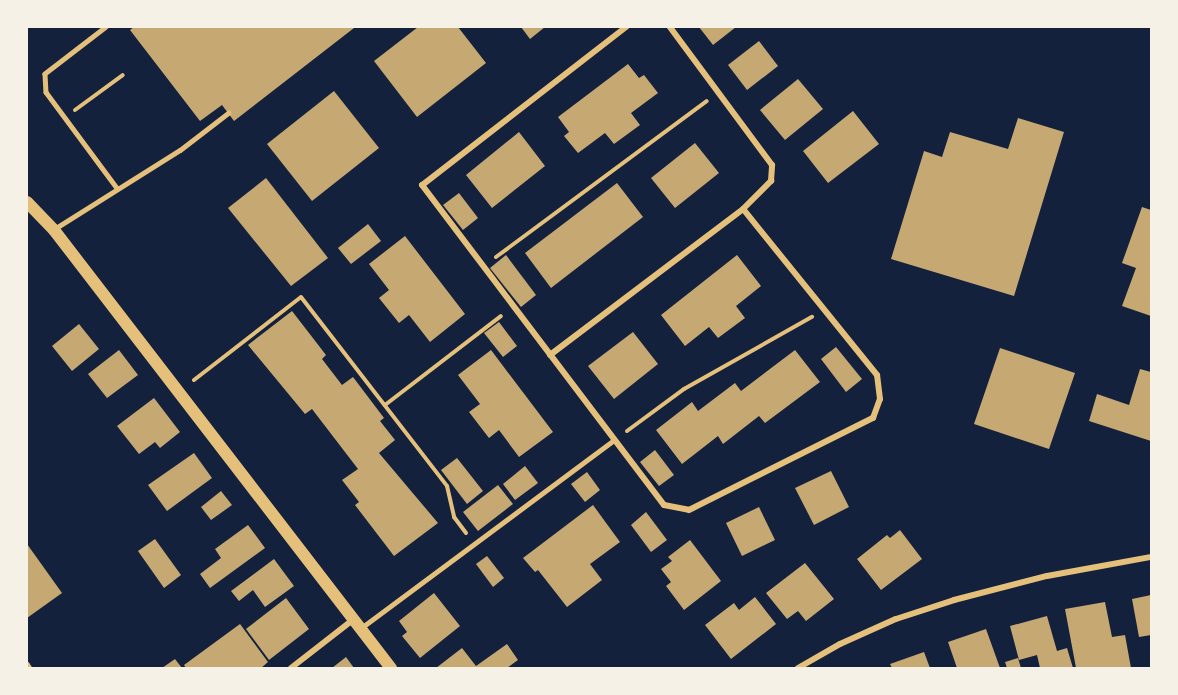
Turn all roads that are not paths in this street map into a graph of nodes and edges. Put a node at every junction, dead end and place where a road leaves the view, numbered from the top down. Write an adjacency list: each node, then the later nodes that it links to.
1 (106, 27): 5 (lane)
2 (626, 27): 9 (street)
3 (670, 27): 7 (street)
4 (228, 113): 5 (lane)
5 (117, 188): 8 (lane)
6 (27, 202): 8 (main road)
7 (743, 208): 9 (street); 10 (street)
8 (54, 230): 12 (main road)
9 (550, 355): 10 (street)
10 (614, 440): 12 (lane)
11 (1151, 557): 15 (street)
12 (358, 623): 13 (street); 14 (main road)
13 (291, 668)
14 (391, 668)
15 (798, 668)

